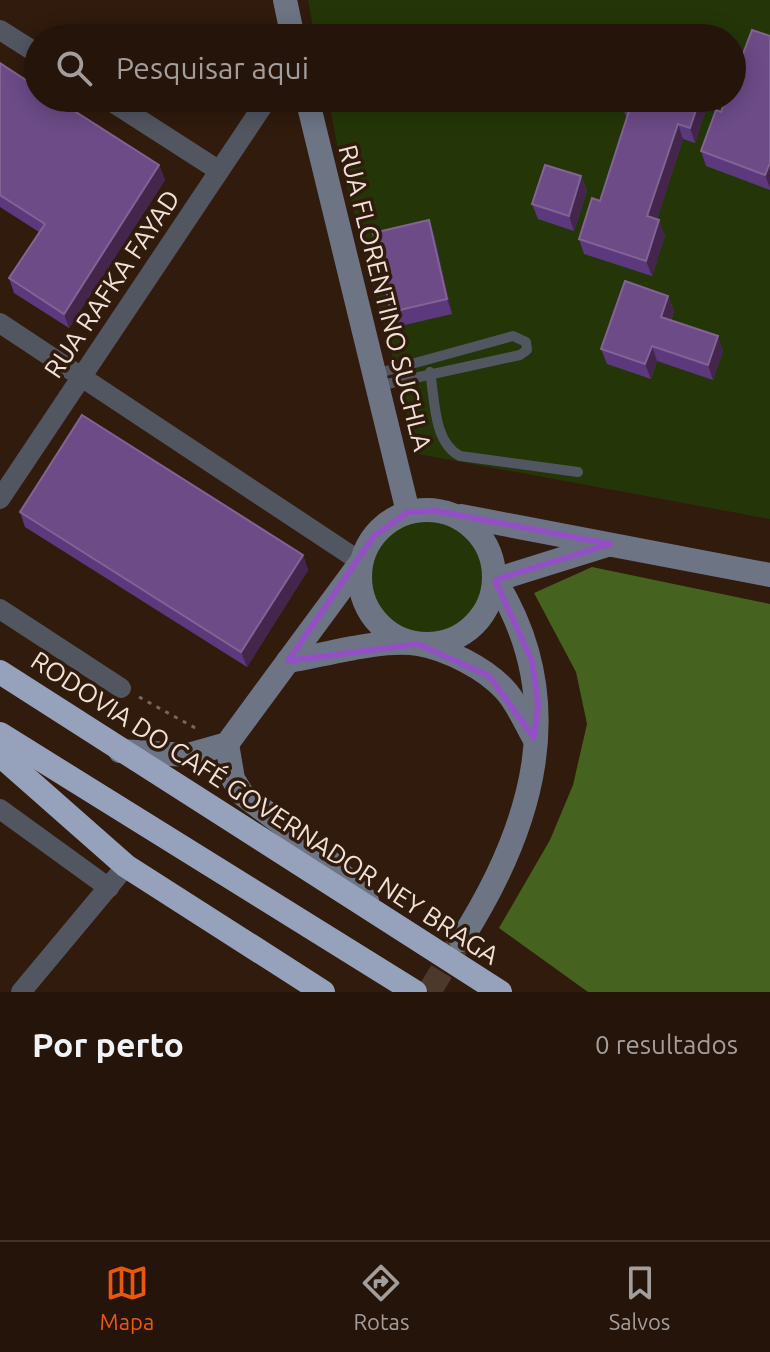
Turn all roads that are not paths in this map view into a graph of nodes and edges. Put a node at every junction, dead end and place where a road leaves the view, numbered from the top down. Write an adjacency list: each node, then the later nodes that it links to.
1 (285, 0): 2 (main road)
2 (290, 24)
3 (0, 30): 4 (street)
4 (24, 45)
5 (128, 112): 8 (street)
6 (258, 112): 8 (street, RUA RAFKA FAYAD)
7 (310, 112): 13 (main road, RUA FLORENTINO SUCHLA)
8 (218, 170): 12 (street, RUA RAFKA FAYAD)
9 (0, 323): 12 (street)
10 (427, 362): 11 (lane); 11 (lane); 13 (lane)
11 (431, 375): 13 (lane); 14 (lane)
12 (81, 376): 15 (street, RUA RAFKA FAYAD); 19 (street)
13 (377, 380): 16 (main road, RUA FLORENTINO SUCHLA)
14 (578, 472)
15 (0, 499)
16 (408, 512): 17 (main road); 19 (main road)
17 (450, 514): 18 (main road); 21 (main road)
18 (610, 544): 20 (main road); 21 (main road)
19 (361, 562): 23 (main road); 24 (main road)
20 (770, 575)
21 (495, 580): 23 (main road); 28 (main road)
22 (0, 609): 26 (street)
23 (418, 644): 24 (main road); 28 (main road)
24 (288, 661): 29 (main road)
25 (0, 672): 30 (highway, RODOVIA DO CAFÉ GOVERNADOR NEY BRAGA)
26 (121, 688)
27 (0, 734): 39 (highway)
28 (534, 738): 36 (main road)
29 (227, 744): 30 (main road); 35 (main road)
30 (120, 751): 35 (highway, RODOVIA DO CAFÉ GOVERNADOR NEY BRAGA)
31 (0, 755): 33 (highway)
32 (0, 809): 34 (street)
33 (126, 866): 34 (street); 38 (highway)
34 (109, 888): 37 (street)
35 (377, 912): 40 (highway, RODOVIA DO CAFÉ GOVERNADOR NEY BRAGA)
36 (461, 940)
37 (21, 992)
38 (323, 992)
39 (415, 992)
40 (500, 992)

